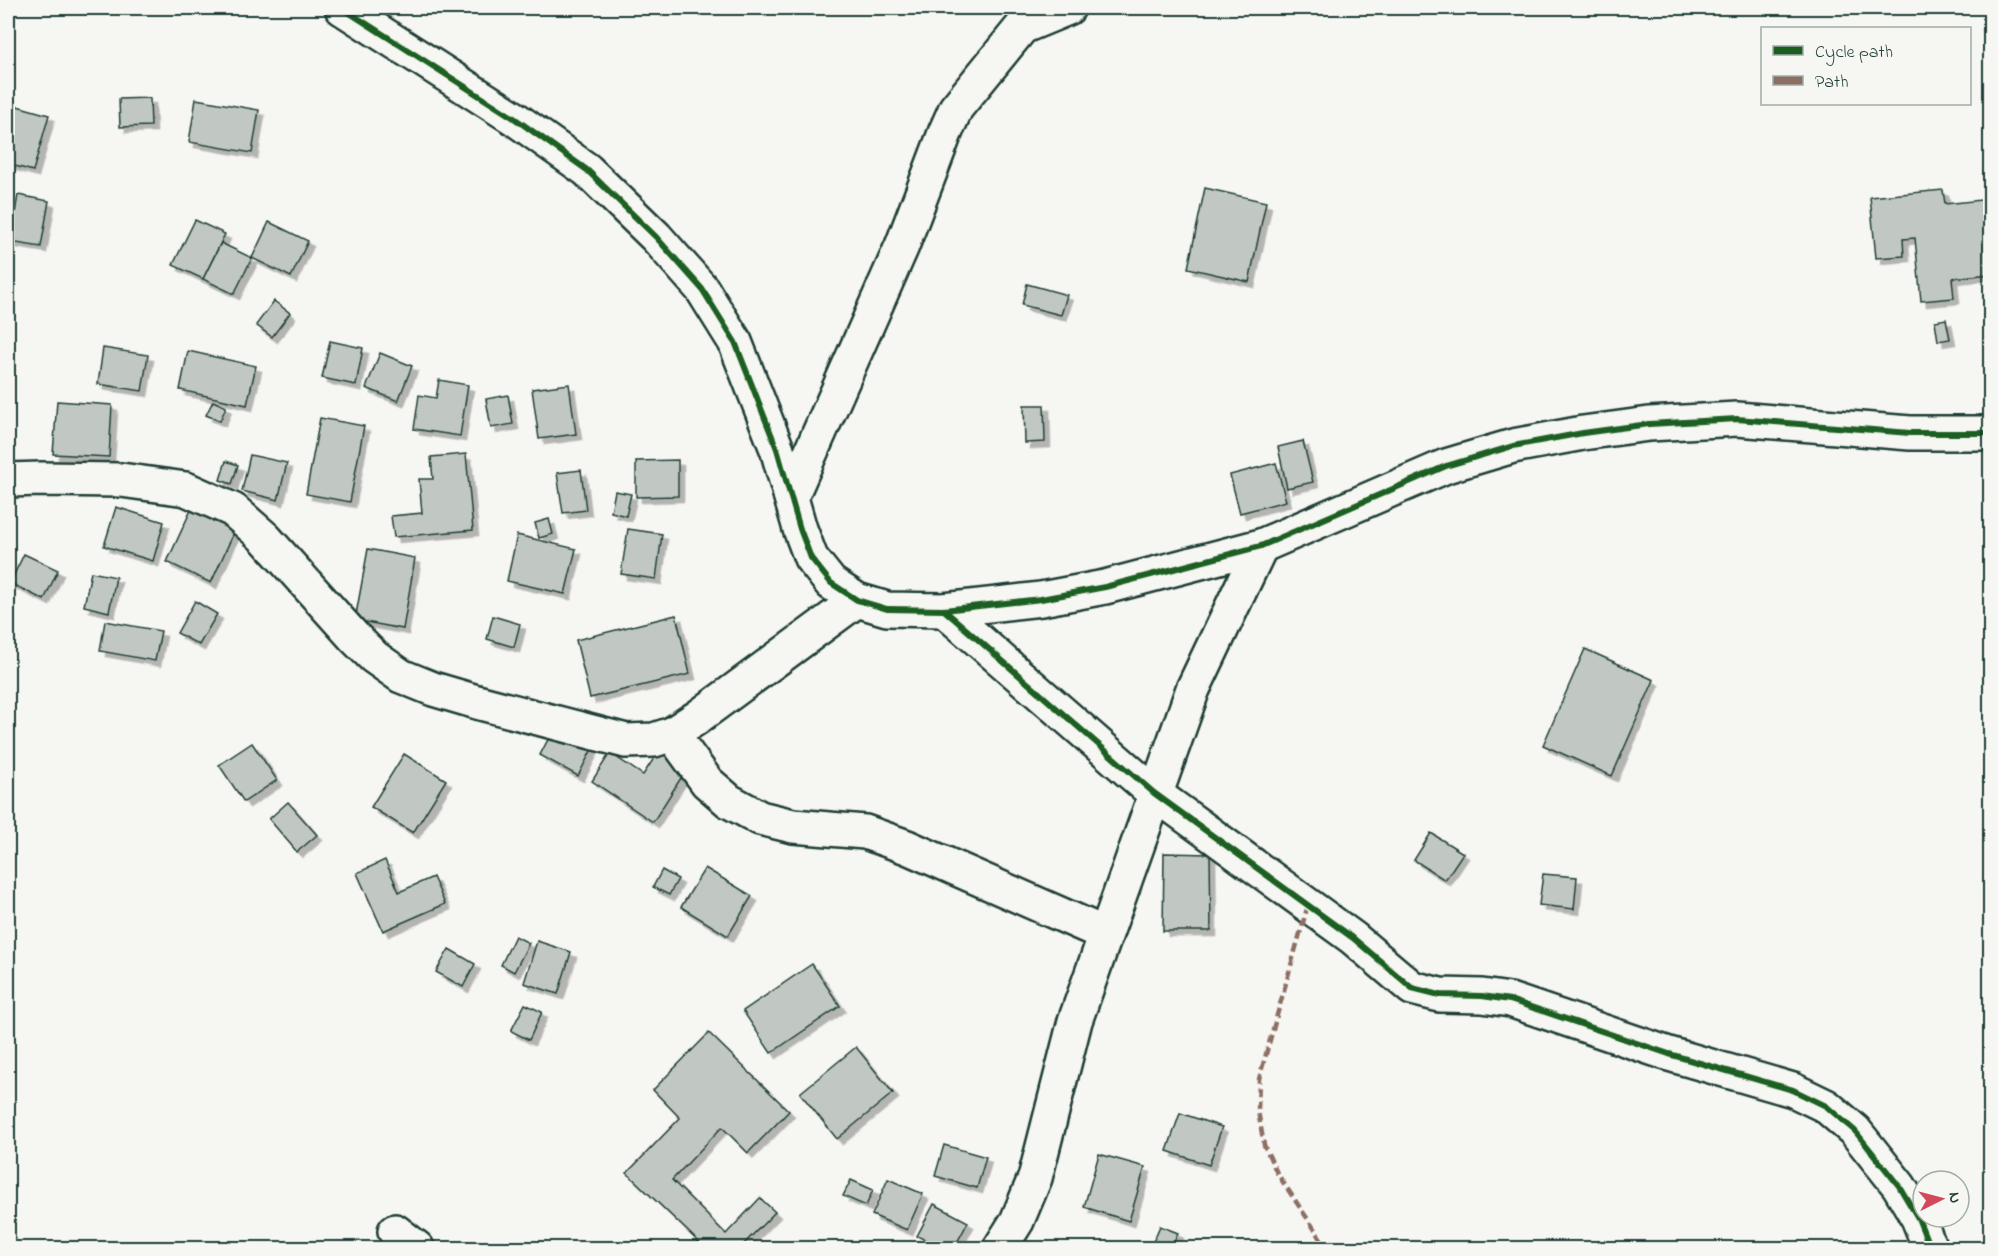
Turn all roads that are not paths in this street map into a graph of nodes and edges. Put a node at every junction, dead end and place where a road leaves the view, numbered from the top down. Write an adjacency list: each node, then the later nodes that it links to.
1 (342, 8): 6 (street)
2 (1068, 8): 3 (street)
3 (1013, 17): 6 (street)
4 (1990, 433): 7 (street)
5 (8, 480): 10 (street)
6 (791, 497): 8 (street)
7 (1261, 546): 9 (street); 11 (street)
8 (857, 600): 9 (street); 10 (street)
9 (944, 610): 11 (street)
10 (672, 734): 12 (street)
11 (1155, 793): 12 (street); 14 (street)
12 (1105, 934): 13 (street)
13 (999, 1248)
14 (1930, 1248)

